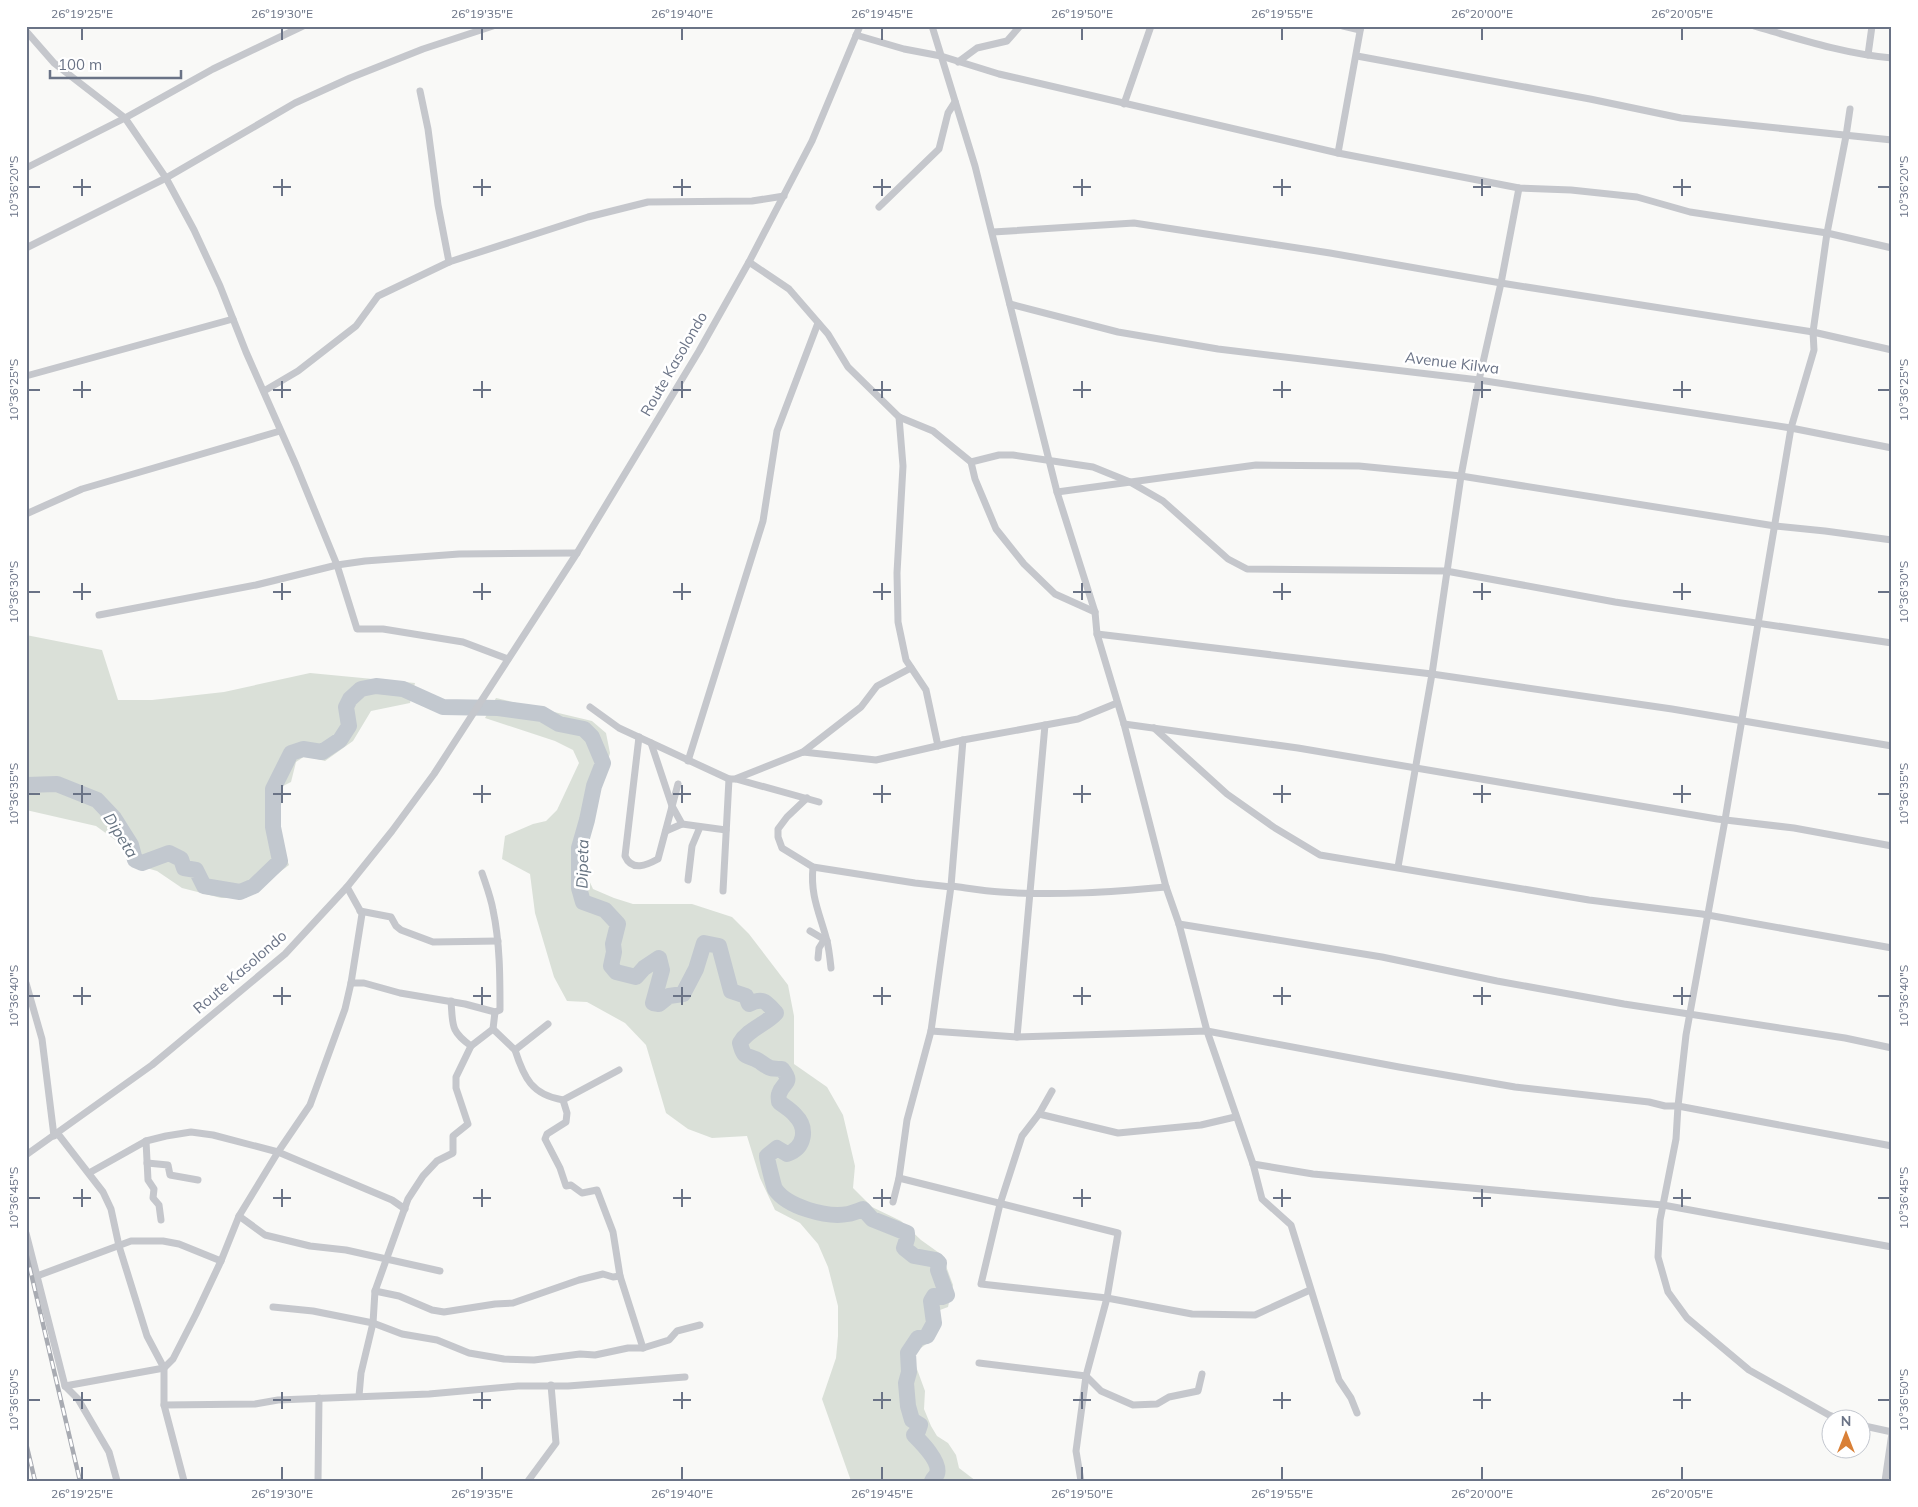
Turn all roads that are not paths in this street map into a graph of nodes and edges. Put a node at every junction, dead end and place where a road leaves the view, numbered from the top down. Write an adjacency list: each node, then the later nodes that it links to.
1 (303, 26): 22 (street)
2 (493, 26): 27 (street)
3 (860, 26): 12 (street, Route Kasolondo)
4 (932, 26): 14 (street)
5 (1020, 26): 17 (street)
6 (1151, 26): 20 (street)
7 (1343, 26): 10 (street)
8 (1754, 26): 13 (street)
9 (1872, 26): 13 (street)
10 (1360, 28): 15 (street)
11 (26, 32): 22 (street)
12 (856, 35): 14 (street); 29 (street, Route Kasolondo)
13 (1868, 55): 16 (street)
14 (941, 56): 17 (street); 19 (street)
15 (1357, 56): 23 (street); 25 (street)
16 (1892, 58)
17 (958, 62): 20 (street)
18 (420, 91): 35 (street)
19 (955, 102): 30 (street); 31 (street)
20 (1124, 104): 25 (street)
21 (1850, 109): 23 (street)
22 (125, 118): 26 (street); 27 (street)
23 (1846, 136): 24 (street); 32 (street)
24 (1892, 140)
25 (1338, 153): 28 (street)
26 (26, 168)
27 (166, 178): 33 (street); 39 (street)
28 (1519, 188): 32 (street); 37 (street)
29 (784, 196): 35 (street); 36 (street, Route Kasolondo)
30 (879, 207)
31 (992, 232): 37 (street); 38 (street)
32 (1827, 233): 34 (street); 41 (street)
33 (26, 248)
34 (1892, 248)
35 (449, 262): 45 (street)
36 (749, 262): 40 (street); 58 (street, Route Kasolondo)
37 (1501, 284): 41 (street); 44 (street)
38 (1010, 304): 44 (street, Avenue Kilwa); 50 (street)
39 (233, 319): 43 (street); 45 (street)
40 (818, 323): 46 (street); 81 (street)
41 (1813, 332): 42 (street); 47 (street)
42 (1892, 350)
43 (26, 376)
44 (1478, 380): 47 (street, Avenue Kilwa); 52 (street)
45 (264, 391): 48 (street)
46 (899, 417): 51 (street); 67 (street)
47 (1792, 428): 49 (street, Avenue Kilwa); 56 (street)
48 (280, 431): 55 (street); 59 (street)
49 (1892, 448)
50 (1048, 460): 51 (street); 53 (street); 54 (street)
51 (971, 462): 61 (street)
52 (1461, 476): 53 (street); 56 (street); 60 (street)
53 (1130, 482): 54 (street); 60 (street)
54 (1057, 492): 61 (street)
55 (26, 514)
56 (1775, 526): 57 (street); 63 (street)
57 (1892, 540)
58 (577, 553): 59 (street); 66 (street, Route Kasolondo)
59 (337, 565): 62 (street); 66 (street)
60 (1446, 571): 63 (street); 68 (street)
61 (1095, 612): 64 (street)
62 (100, 615)
63 (1759, 623): 65 (street); 71 (street)
64 (1097, 634): 68 (street); 69 (street)
65 (1892, 643)
66 (508, 660): 99 (street, Route Kasolondo)
67 (911, 668): 78 (street); 80 (street)
68 (1432, 674): 71 (street); 82 (street)
69 (1117, 703): 72 (street); 73 (street)
70 (590, 707): 75 (street)
71 (1741, 722): 79 (street); 88 (street)
72 (1124, 724): 74 (street); 100 (street)
73 (1044, 725): 76 (street); 102 (street)
74 (1154, 728): 82 (street); 94 (street)
75 (640, 737): 77 (street); 92 (street)
76 (963, 740): 78 (street); 98 (street)
77 (651, 743): 81 (street); 87 (street)
78 (938, 746): 80 (street)
79 (1892, 746)
80 (803, 752): 83 (street)
81 (688, 761): 83 (street)
82 (1416, 766): 88 (street); 94 (street)
83 (732, 779): 85 (street); 91 (street)
84 (678, 784): 87 (street)
85 (807, 798): 86 (street); 95 (street)
86 (819, 802)
87 (672, 806): 89 (street); 92 (street)
88 (1726, 820): 93 (street); 104 (street)
89 (682, 824): 90 (street); 92 (street)
90 (700, 827): 91 (street); 97 (street)
91 (726, 830): 101 (street)
92 (666, 831)
93 (1892, 846)
94 (1398, 867): 104 (street)
95 (813, 868): 98 (street); 107 (street)
96 (482, 873): 108 (street)
97 (688, 880)
98 (951, 886): 102 (street); 119 (street)
99 (347, 887): 103 (street); 131 (street, Route Kasolondo)
100 (1166, 887): 102 (street); 105 (street)
101 (723, 891)
102 (1030, 892): 121 (street)
103 (360, 911): 108 (street); 112 (street)
104 (1708, 916): 109 (street); 116 (street)
105 (1179, 924): 116 (street); 120 (street)
106 (810, 931): 107 (street)
107 (826, 940): 110 (street); 111 (street)
108 (498, 941): 115 (street)
109 (1892, 948)
110 (818, 958)
111 (831, 968)
112 (351, 983): 114 (street); 134 (street)
113 (26, 984): 131 (street)
114 (450, 1001): 115 (street); 122 (street)
115 (495, 1012): 118 (street)
116 (1690, 1013): 123 (street); 128 (street)
117 (548, 1024): 124 (street)
118 (493, 1029): 122 (street); 124 (street)
119 (932, 1031): 121 (street); 139 (street)
120 (1207, 1031): 121 (street); 128 (street); 130 (street)
121 (1018, 1037)
122 (471, 1046): 144 (street)
123 (1892, 1048)
124 (515, 1050): 127 (street)
125 (619, 1070): 127 (street)
126 (1052, 1091): 129 (street)
127 (563, 1100): 154 (street)
128 (1678, 1106): 133 (street); 143 (street)
129 (1039, 1114): 130 (street); 142 (street)
130 (1235, 1117): 137 (street)
131 (56, 1135): 135 (street, Route Kasolondo); 138 (street)
132 (146, 1141): 134 (street); 136 (street); 138 (street)
133 (1892, 1146)
134 (278, 1152): 144 (street); 145 (street)
135 (26, 1155)
136 (147, 1163): 140 (street); 146 (street)
137 (1253, 1164): 143 (street); 155 (street)
138 (89, 1173): 148 (street)
139 (899, 1178): 141 (street); 142 (street)
140 (198, 1180)
141 (893, 1202)
142 (1000, 1204): 157 (street); 157 (street)
143 (1663, 1205): 149 (street); 172 (street)
144 (405, 1209): 150 (street)
145 (239, 1216): 150 (street); 151 (street)
146 (161, 1220)
147 (26, 1233): 153 (street)
148 (119, 1246): 151 (street); 153 (street); 163 (street)
149 (1892, 1247)
150 (387, 1260): 152 (street); 156 (street)
151 (221, 1261): 163 (street)
152 (440, 1271)
153 (37, 1276): 168 (street)
154 (620, 1276): 156 (street); 161 (street)
155 (1310, 1290): 157 (street); 173 (street)
156 (375, 1292): 159 (street)
157 (1107, 1298): 165 (street)
158 (273, 1307): 159 (street)
159 (373, 1323): 161 (street); 169 (street)
160 (700, 1324): 161 (street)
161 (643, 1348)
162 (979, 1363): 165 (street)
163 (164, 1368): 168 (street); 171 (street)
164 (1202, 1374): 165 (street)
165 (1086, 1376): 180 (street)
166 (685, 1378): 167 (street)
167 (551, 1385): 169 (street); 179 (street)
168 (65, 1386): 176 (street)
169 (359, 1396): 170 (street)
170 (320, 1398): 171 (street); 178 (street)
171 (164, 1406): 177 (street)
172 (1821, 1410)
173 (1357, 1413)
174 (1870, 1427): 175 (street)
175 (1892, 1433): 181 (street)
176 (117, 1481)
177 (184, 1481)
178 (318, 1481)
179 (528, 1481)
180 (1081, 1481)
181 (1885, 1481)

